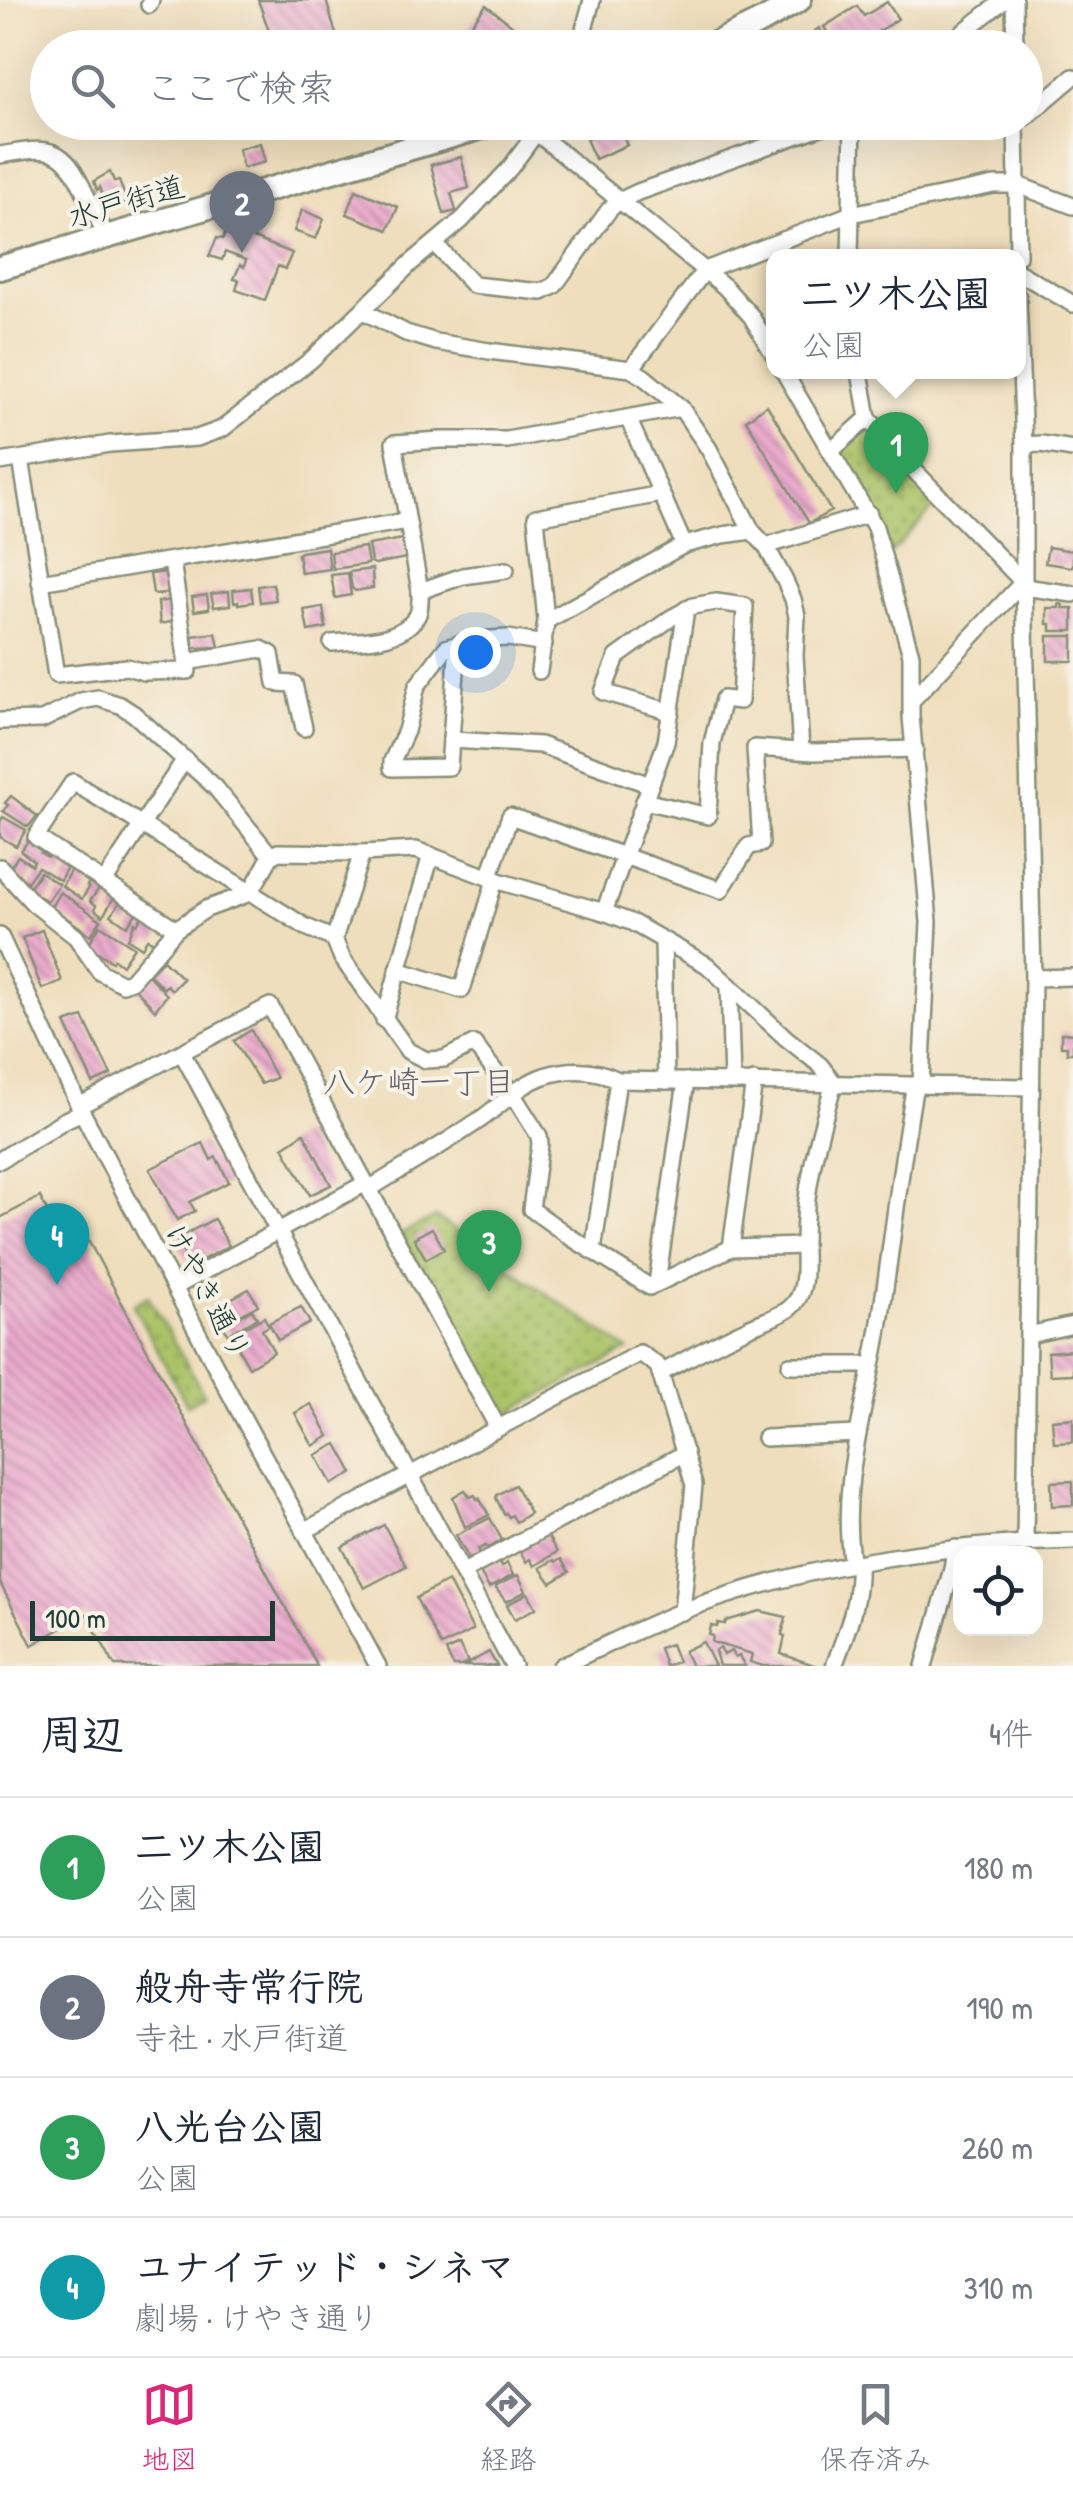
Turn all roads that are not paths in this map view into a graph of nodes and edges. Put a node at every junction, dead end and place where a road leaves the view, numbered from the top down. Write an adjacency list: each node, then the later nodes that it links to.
1 (592, 0): 5 (street)
2 (798, 0): 6 (highway)
3 (1004, 0): 7 (street)
4 (1014, 0): 8 (street)
5 (584, 30)
6 (743, 30)
7 (966, 30)
8 (1015, 30)
9 (1073, 77): 10 (street)
10 (1043, 102)
11 (439, 140): 22 (highway, 水戸街道)
12 (530, 140): 23 (street)
13 (553, 140): 19 (street)
14 (784, 140): 19 (street)
15 (853, 140): 21 (street)
16 (1019, 140): 18 (street)
17 (0, 154): 22 (street)
18 (1018, 185): 20 (street); 21 (street); 25 (street)
19 (620, 201): 23 (street); 27 (street)
20 (1073, 206)
21 (851, 214): 24 (street); 27 (street)
22 (106, 238): 26 (highway, 水戸街道)
23 (435, 244): 30 (street)
24 (850, 249)
25 (1018, 249)
26 (0, 268)
27 (705, 270): 31 (street); 32 (street)
28 (1026, 277): 29 (street)
29 (1073, 304)
30 (363, 311): 32 (street); 42 (street)
31 (766, 343)
32 (631, 369): 36 (street)
33 (788, 379): 41 (street)
34 (861, 379): 38 (street)
35 (1021, 379): 39 (street)
36 (680, 408): 37 (street); 47 (street)
37 (628, 418): 44 (street); 46 (street)
38 (868, 418): 41 (street); 53 (street)
39 (1024, 445): 40 (street); 53 (street)
40 (1073, 449)
41 (831, 451): 45 (street)
42 (21, 458): 43 (street); 52 (street)
43 (0, 462)
44 (661, 494): 48 (street); 57 (street)
45 (868, 514): 49 (street); 63 (street)
46 (407, 521): 50 (street); 54 (street)
47 (752, 531): 48 (street); 49 (street)
48 (684, 546): 57 (street)
49 (766, 546): 69 (street)
50 (172, 561): 52 (street); 61 (street)
51 (506, 570): 54 (street)
52 (40, 582): 61 (street)
53 (1024, 583): 55 (street); 63 (street); 89 (street)
54 (420, 592): 58 (street)
55 (1073, 594)
56 (686, 610): 64 (street); 64 (street); 72 (street)
57 (546, 621): 60 (street)
58 (332, 643)
59 (458, 644): 60 (street); 67 (street); 67 (street)
60 (544, 644): 62 (street)
61 (187, 662): 66 (street)
62 (539, 671)
63 (913, 699): 68 (street)
64 (671, 712): 71 (street)
65 (0, 721): 70 (street)
66 (304, 728)
67 (451, 740): 71 (street)
68 (915, 749): 69 (street); 99 (street)
69 (801, 750): 77 (street)
70 (185, 759): 73 (street); 76 (street)
71 (650, 784): 72 (street)
72 (644, 801): 77 (street)
73 (142, 826): 80 (street); 80 (street); 81 (street)
74 (362, 853): 75 (street); 76 (street); 85 (street)
75 (431, 855): 79 (street); 87 (street)
76 (271, 856): 81 (street)
77 (624, 856): 79 (street); 82 (street)
78 (0, 867): 83 (street)
79 (492, 879): 82 (street); 87 (street)
80 (104, 882): 83 (street)
81 (250, 893): 83 (street); 85 (street)
82 (604, 912): 86 (street)
83 (176, 929)
84 (0, 936): 102 (street, けやき通り)
85 (334, 939): 91 (street)
86 (663, 941): 90 (street); 95 (street)
87 (398, 970): 91 (street)
88 (1073, 977): 89 (street)
89 (1034, 978): 100 (street)
90 (728, 984): 94 (street); 98 (street)
91 (384, 1020): 101 (street)
92 (182, 1053): 102 (street); 104 (street); 105 (street)
93 (618, 1080): 95 (street); 101 (street); 108 (street)
94 (732, 1080): 96 (street); 97 (street)
95 (666, 1081): 96 (street)
96 (686, 1081): 109 (street)
97 (754, 1081): 98 (street); 107 (street)
98 (834, 1084): 99 (street); 106 (street)
99 (918, 1085): 100 (street); 114 (street)
100 (1031, 1087): 112 (street)
101 (513, 1095): 104 (street); 108 (street)
102 (81, 1109): 103 (street); 110 (street, けやき通り)
103 (0, 1160)
104 (368, 1186): 105 (street); 116 (street)
105 (279, 1230): 110 (street); 120 (street)
106 (804, 1246): 107 (street); 115 (street)
107 (731, 1248): 109 (street)
108 (594, 1250): 109 (street)
109 (657, 1283)
110 (175, 1287): 121 (street, けやき通り)
111 (1073, 1325): 112 (street)
112 (1029, 1335): 123 (street)
113 (790, 1365): 114 (street)
114 (871, 1365): 117 (street)
115 (661, 1373): 116 (street); 119 (street)
116 (498, 1428): 120 (street)
117 (858, 1434): 118 (street); 127 (street)
118 (766, 1438)
119 (685, 1453): 128 (street); 129 (street)
120 (408, 1474): 121 (street); 128 (street)
121 (304, 1531): 130 (street, けやき通り)
122 (1073, 1541): 123 (street)
123 (1025, 1542): 124 (street)
124 (978, 1546)
125 (953, 1548): 127 (street)
126 (953, 1561): 134 (street)
127 (855, 1564): 129 (street); 133 (street)
128 (463, 1572): 131 (street)
129 (682, 1612): 132 (street)
130 (378, 1666)
131 (513, 1666)
132 (560, 1666)
133 (834, 1666)
134 (924, 1666)

